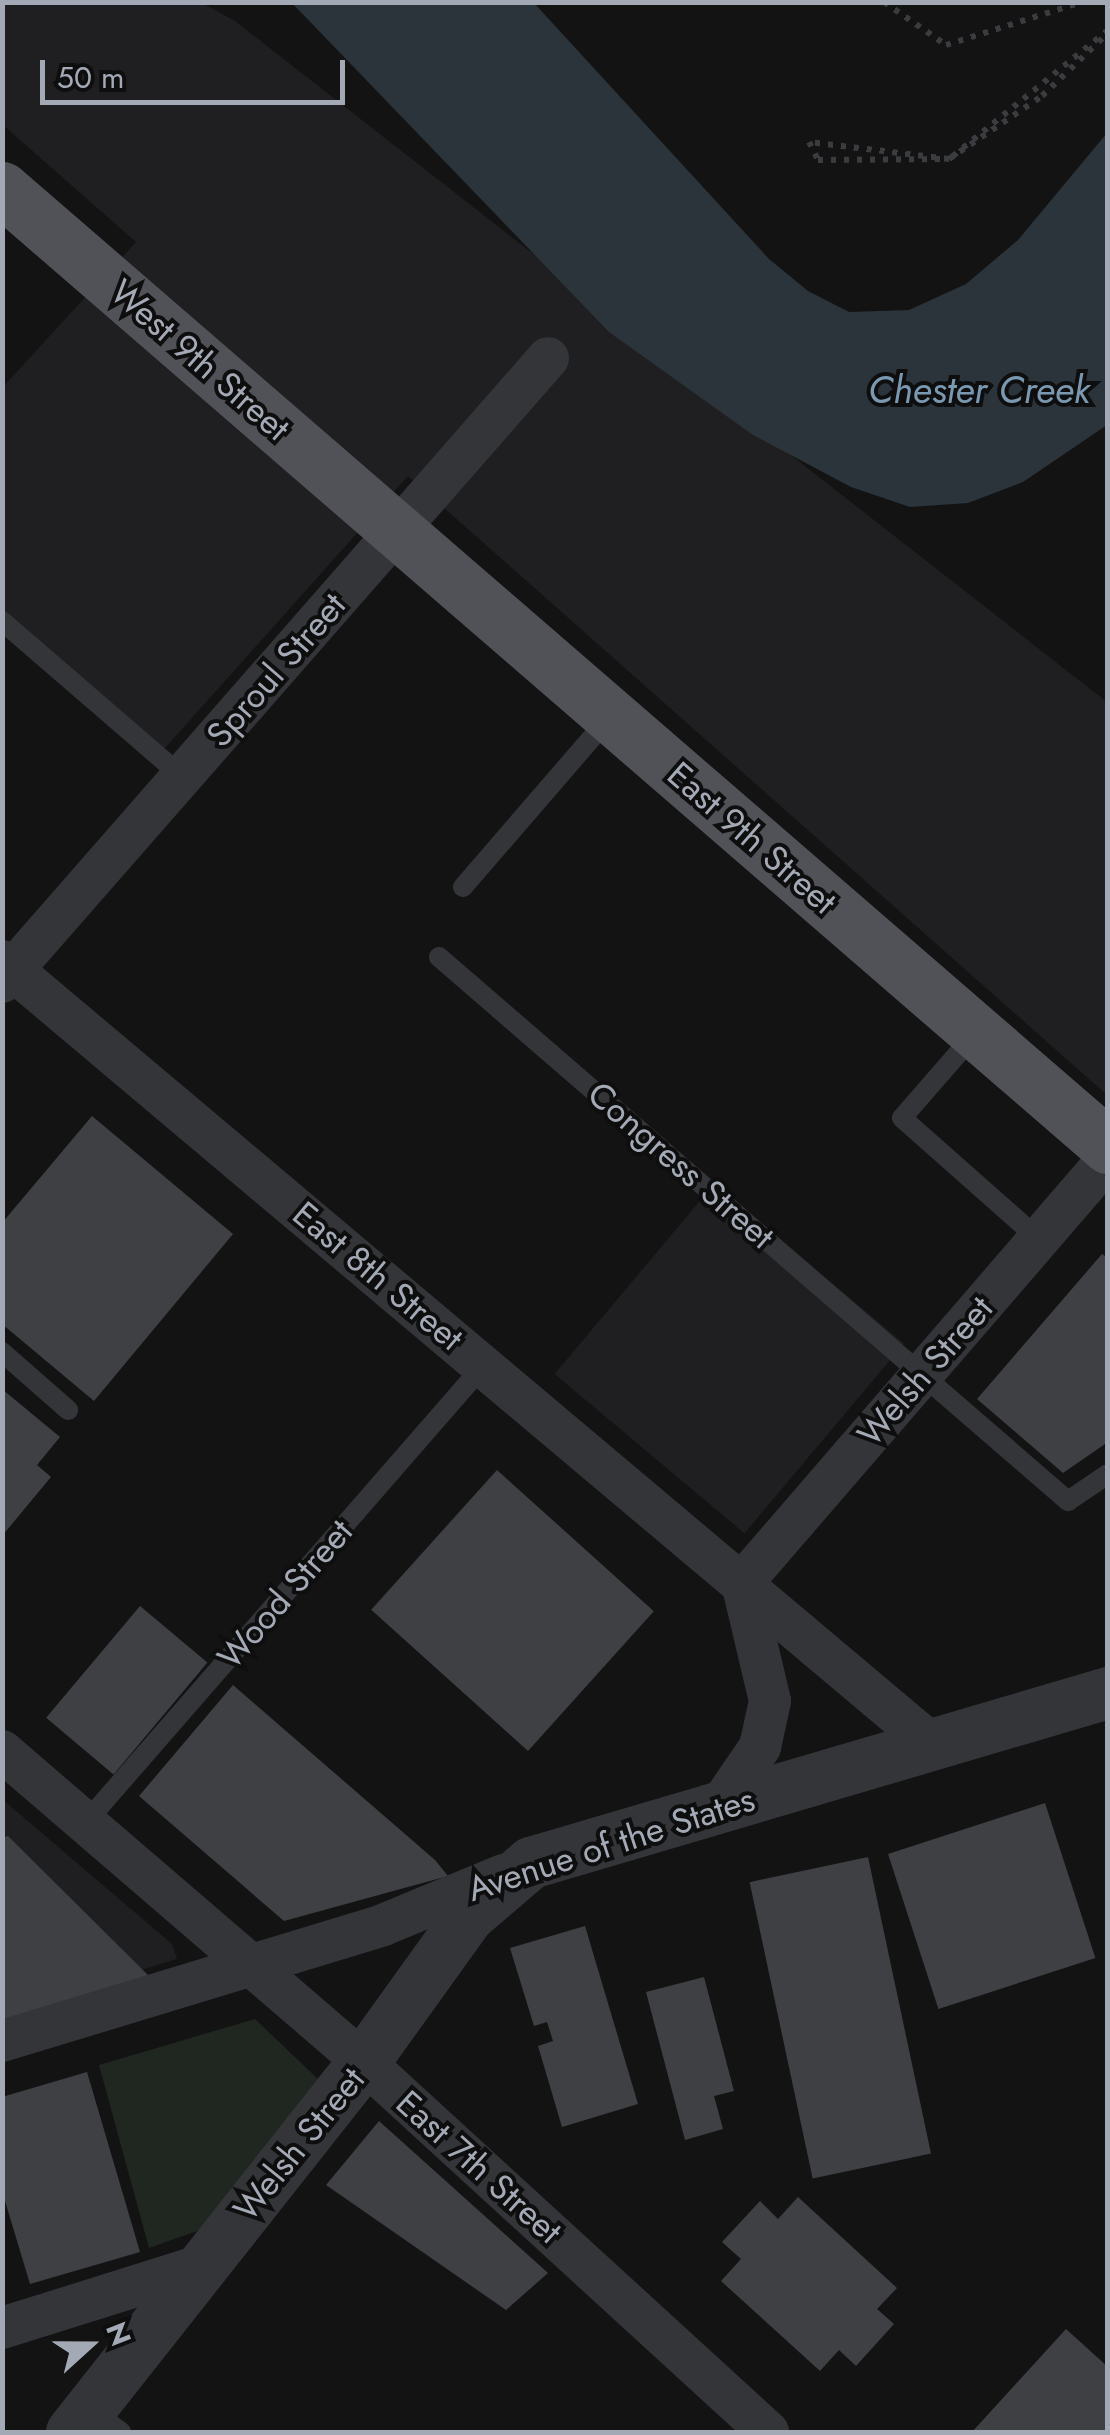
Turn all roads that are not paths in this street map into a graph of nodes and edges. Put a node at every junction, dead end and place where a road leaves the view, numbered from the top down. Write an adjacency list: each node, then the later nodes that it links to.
1 (2, 189): 3 (main road, West 9th Street)
2 (548, 358): 3 (street, Sproul Street)
3 (397, 530): 5 (main road, East 9th Street); 6 (street, Sproul Street)
4 (2, 621): 6 (lane)
5 (611, 716): 7 (lane); 10 (main road, East 9th Street)
6 (184, 778): 9 (street, Sproul Street)
7 (462, 887)
8 (439, 957): 16 (lane, Congress Street)
9 (6, 971): 15 (street, East 8th Street)
10 (976, 1032): 11 (main road, East 9th Street); 13 (lane)
11 (1108, 1146)
12 (1108, 1160): 13 (street, Welsh Street)
13 (1038, 1239): 16 (street, Welsh Street)
14 (2, 1352): 17 (lane)
15 (484, 1365): 19 (street, East 8th Street); 24 (lane, Wood Street)
16 (923, 1373): 18 (lane, Congress Street); 19 (street, Welsh Street)
17 (68, 1410)
18 (1108, 1474)
19 (742, 1583): 21 (street, East 8th Street); 23 (street)
20 (1108, 1693): 21 (street, Avenue of the States)
21 (934, 1746): 23 (street, Avenue of the States)
22 (2, 1752): 24 (street, East 7th Street)
23 (719, 1806): 25 (street, Avenue of the States)
24 (86, 1822): 26 (street, East 7th Street)
25 (531, 1863): 26 (street, Avenue of the States); 28 (street, Welsh Street)
26 (255, 1966): 27 (street, Avenue of the States); 28 (street, East 7th Street)
27 (2, 2042)
28 (364, 2062): 29 (street, Welsh Street); 32 (street, East 7th Street)
29 (202, 2265): 30 (street); 31 (street, Welsh Street)
30 (2, 2328)
31 (95, 2425)
32 (768, 2432)

